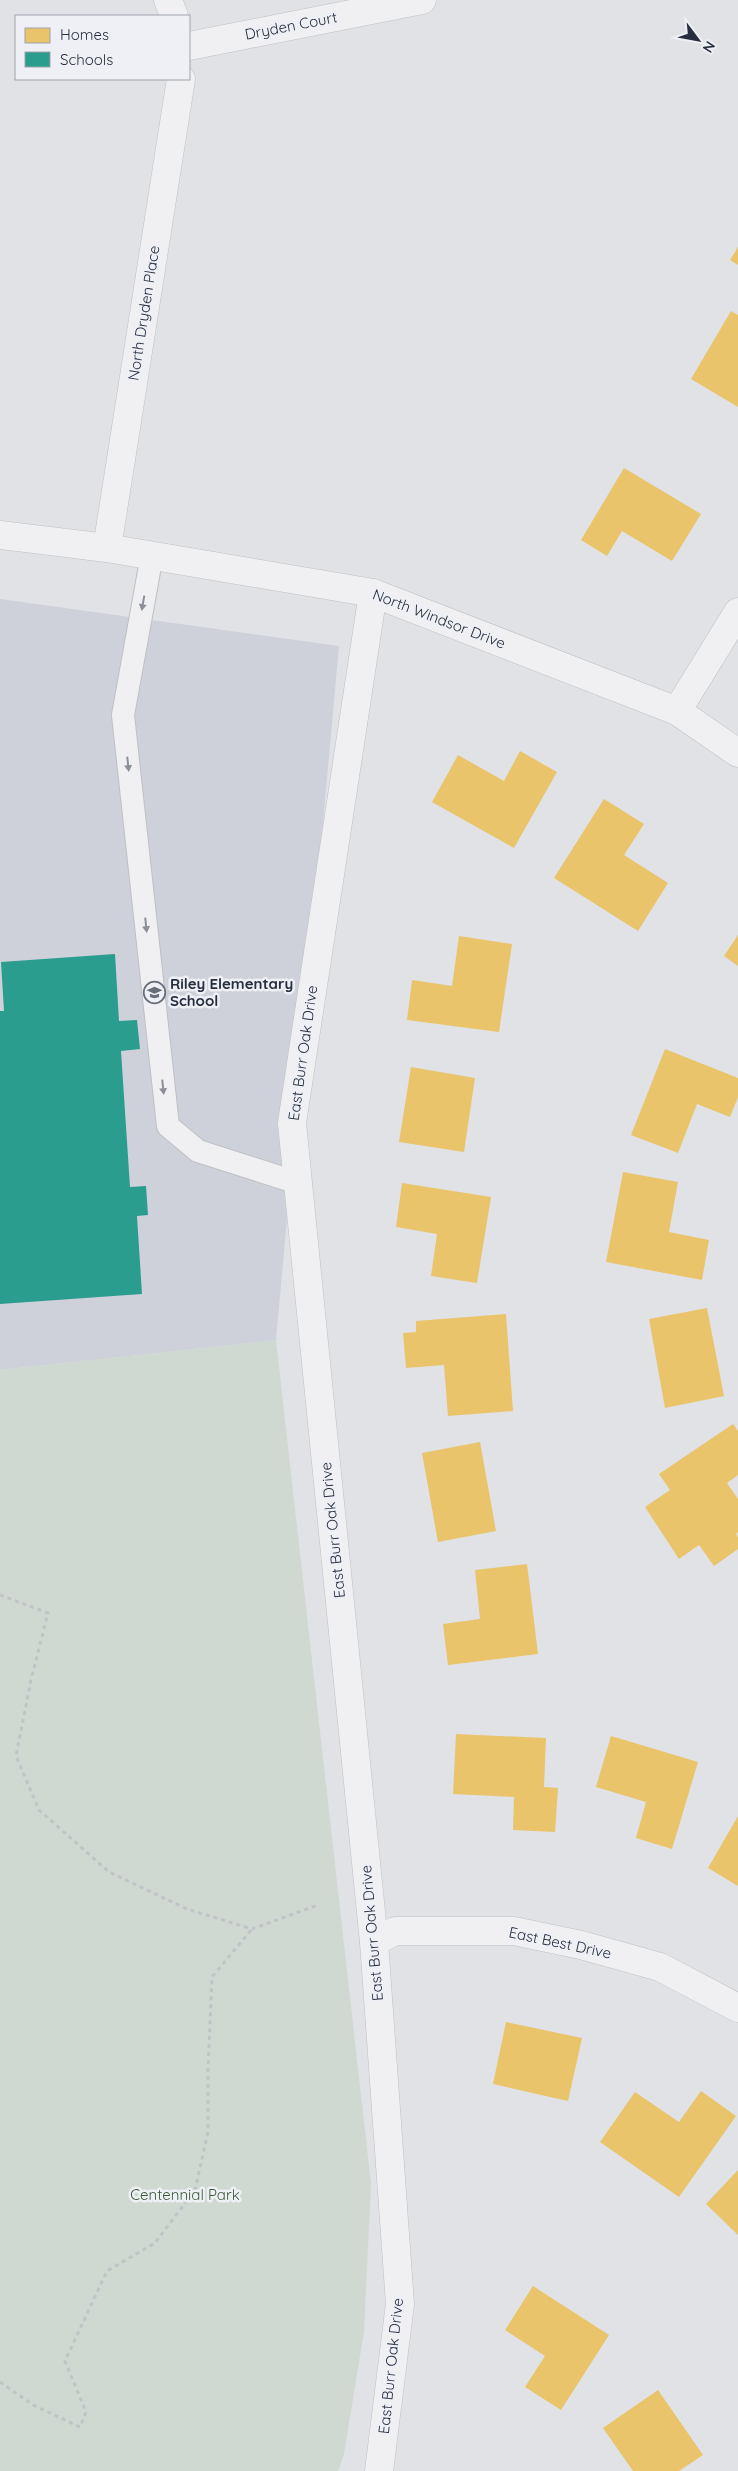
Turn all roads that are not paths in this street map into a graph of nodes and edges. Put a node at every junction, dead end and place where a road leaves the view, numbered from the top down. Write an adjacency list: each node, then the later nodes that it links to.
1 (168, 0): 3 (street)
2 (422, 0): 4 (street, Dryden Court)
3 (174, 15)
4 (190, 46)
5 (181, 80): 7 (street, North Dryden Place)
6 (0, 535): 7 (street, North Windsor Drive)
7 (107, 548): 8 (street, North Windsor Drive)
8 (152, 555): 9 (street, North Windsor Drive); 13 (lane, one-way to 13)
9 (373, 593): 11 (street, North Windsor Drive); 13 (street, East Burr Oak Drive)
10 (738, 612): 11 (street)
11 (677, 710): 12 (street, North Windsor Drive)
12 (738, 753)
13 (298, 1183): 14 (street, East Burr Oak Drive)
14 (374, 1942): 15 (street, East Best Drive); 16 (street, East Burr Oak Drive)
15 (738, 2008)
16 (379, 2471)

